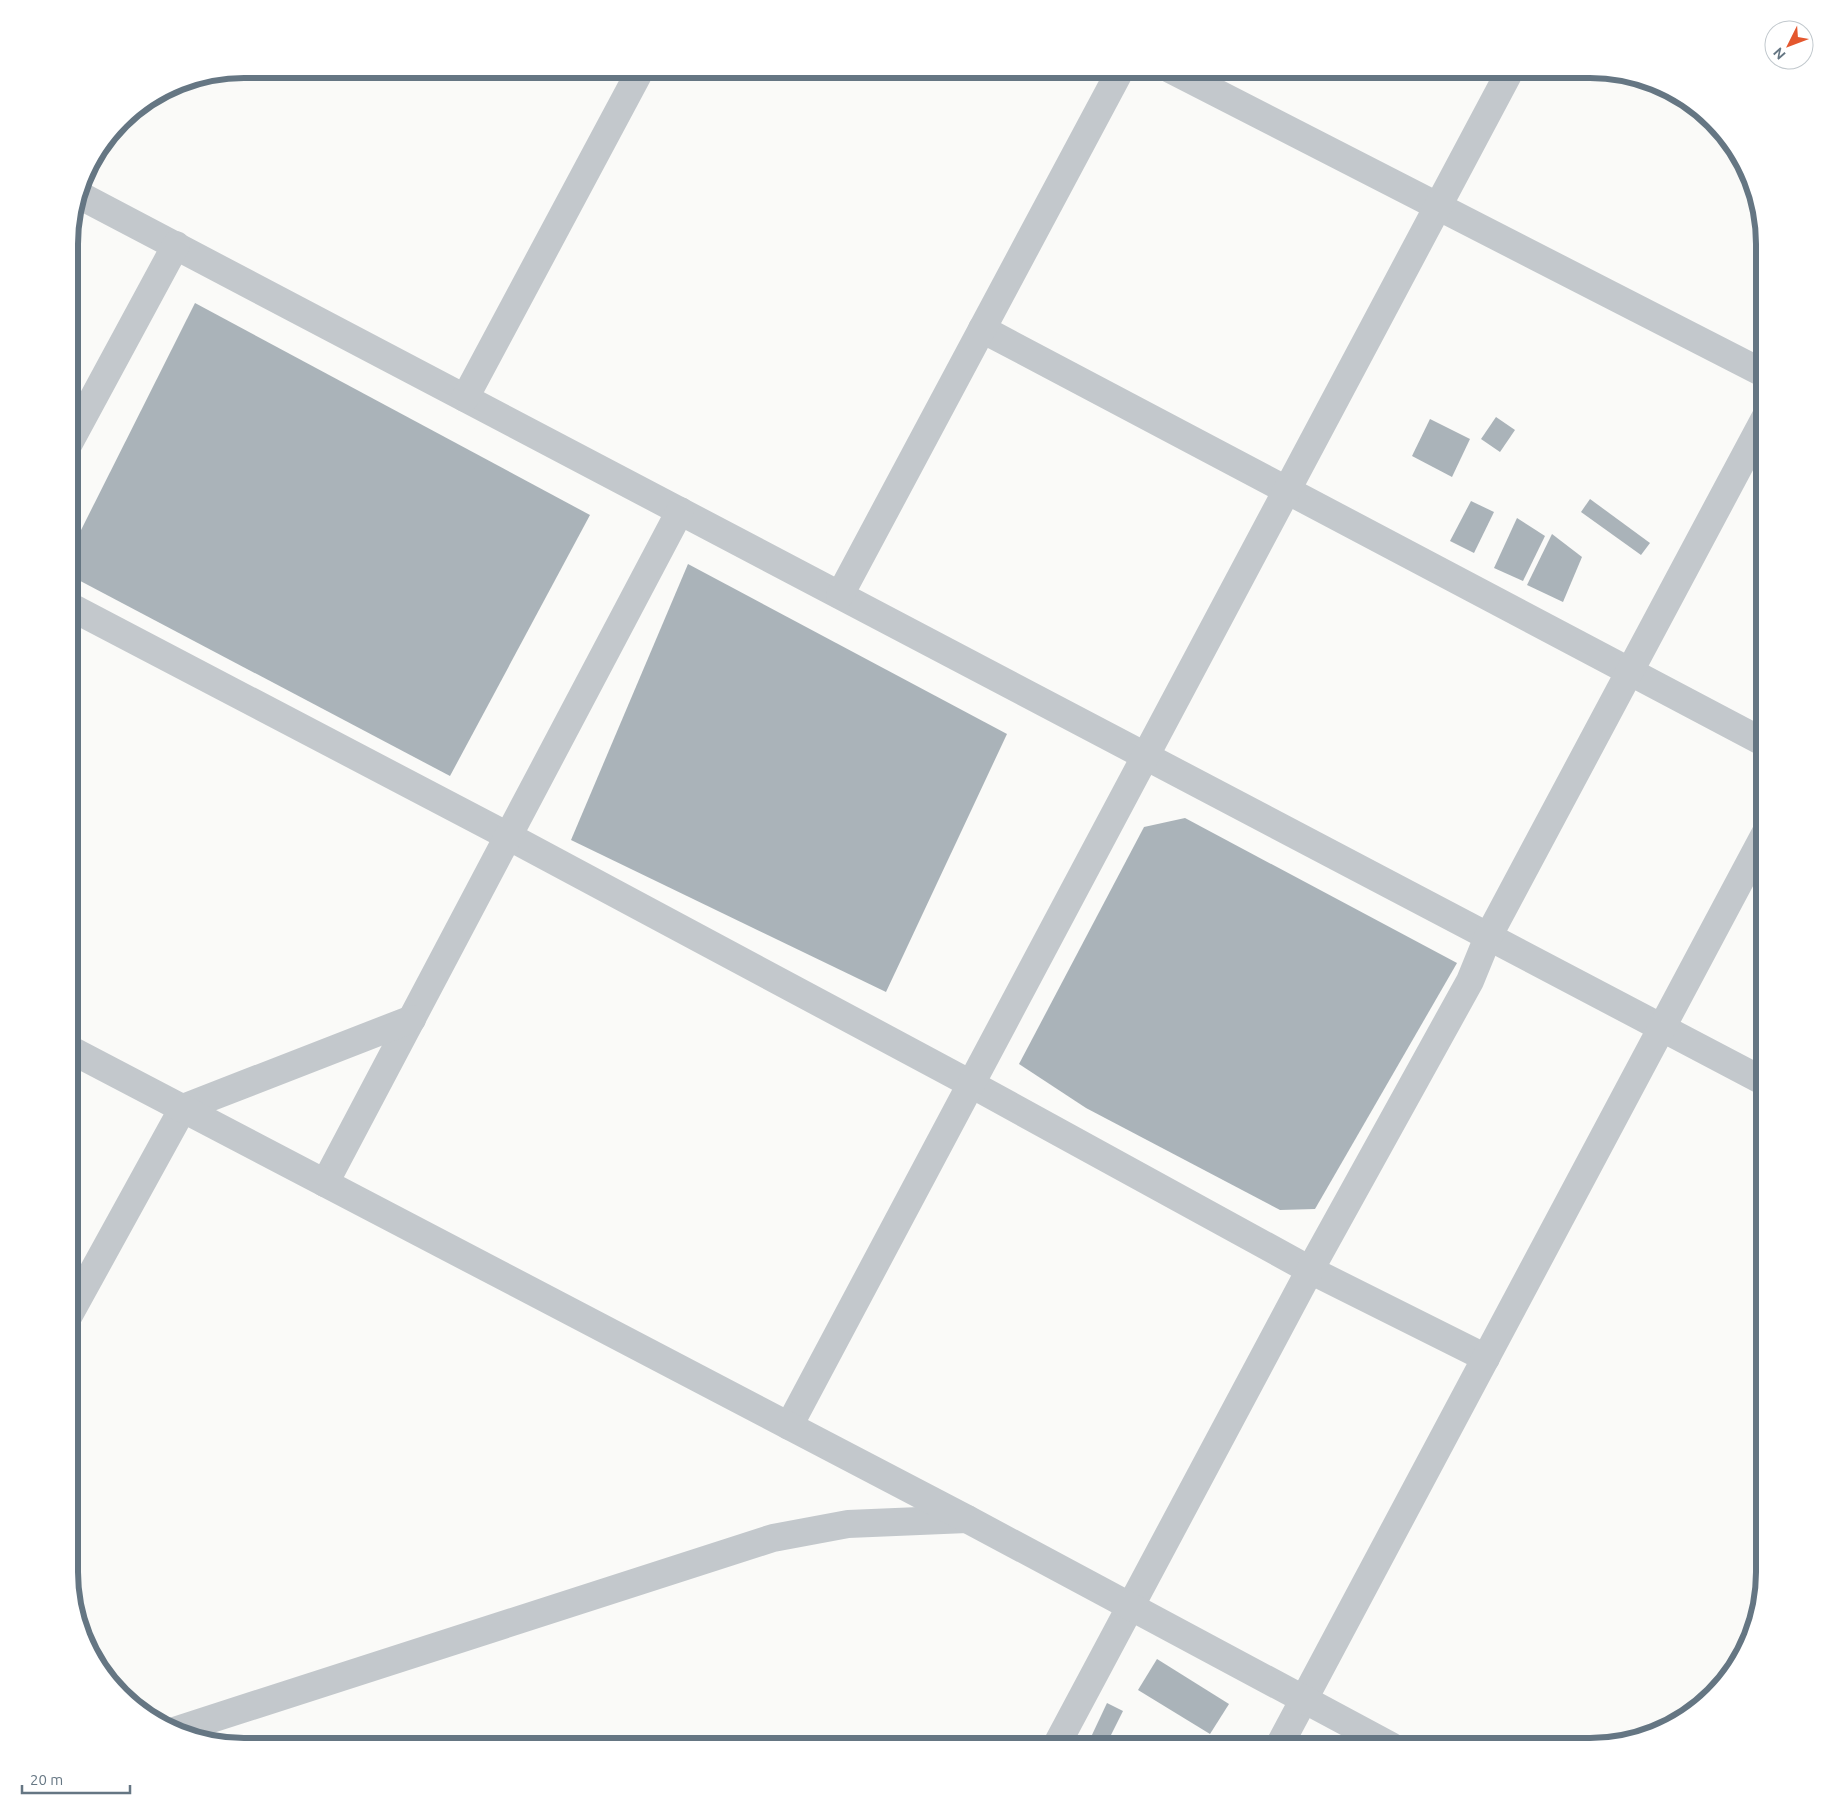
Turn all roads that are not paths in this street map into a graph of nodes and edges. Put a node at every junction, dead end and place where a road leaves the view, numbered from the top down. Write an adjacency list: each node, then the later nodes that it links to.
1 (636, 78): 10 (street)
2 (1116, 78): 8 (street)
3 (1188, 78): 6 (street)
4 (1505, 78): 6 (street)
5 (84, 198): 7 (street)
6 (1438, 206): 9 (street); 13 (street)
7 (176, 246): 10 (street); 11 (street)
8 (982, 329): 13 (street); 15 (street)
9 (1756, 369)
10 (465, 398): 14 (street)
11 (78, 426)
12 (1756, 435): 17 (street)
13 (1286, 490): 17 (street); 19 (street)
14 (680, 511): 15 (street); 20 (street)
15 (840, 595): 19 (street)
16 (78, 611): 20 (street)
17 (1630, 671): 18 (street); 22 (street)
18 (1756, 738)
19 (1145, 756): 22 (street); 27 (street)
20 (508, 836): 23 (street); 27 (street)
21 (1756, 851): 24 (street)
22 (1488, 936): 24 (street); 30 (street)
23 (412, 1019): 28 (street); 29 (street)
24 (1662, 1028): 26 (street); 32 (street)
25 (78, 1053): 28 (street)
26 (1756, 1077)
27 (971, 1084): 30 (street); 33 (street)
28 (183, 1108): 29 (street); 31 (street)
29 (325, 1183): 33 (street)
30 (1310, 1270): 32 (street); 35 (street)
31 (78, 1299)
32 (1486, 1358): 36 (street)
33 (789, 1426): 34 (street)
34 (967, 1519): 35 (street); 37 (street)
35 (1130, 1607): 36 (street); 38 (street)
36 (1304, 1700): 39 (street); 40 (street)
37 (186, 1727)
38 (1060, 1738)
39 (1283, 1738)
40 (1376, 1738)

